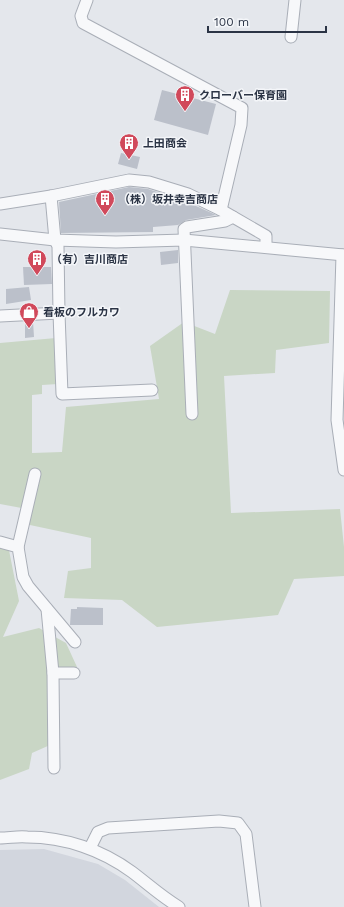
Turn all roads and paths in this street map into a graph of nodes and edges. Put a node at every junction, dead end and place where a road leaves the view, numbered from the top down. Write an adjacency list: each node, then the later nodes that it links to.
1 (87, 0): 6 (street)
2 (296, 0): 3 (street)
3 (291, 37)
4 (51, 196): 5 (street); 6 (street); 9 (street)
5 (0, 204)
6 (221, 210): 7 (street)
7 (233, 217): 10 (street); 11 (street)
8 (0, 234): 9 (street)
9 (55, 240): 10 (street); 13 (street)
10 (184, 240): 11 (street); 16 (street)
11 (266, 247): 12 (street)
12 (343, 255): 17 (street)
13 (59, 313): 14 (street); 15 (street)
14 (0, 316)
15 (152, 390)
16 (192, 414)
17 (344, 470)
18 (35, 474): 20 (street)
19 (0, 542): 20 (street)
20 (18, 547): 21 (street)
21 (47, 609): 22 (street); 23 (street)
22 (75, 642)
23 (52, 673): 24 (street); 25 (street)
24 (74, 673)
25 (54, 768)
26 (0, 838): 27 (street)
27 (90, 848): 28 (street); 29 (street)
28 (179, 907)
29 (255, 907)

